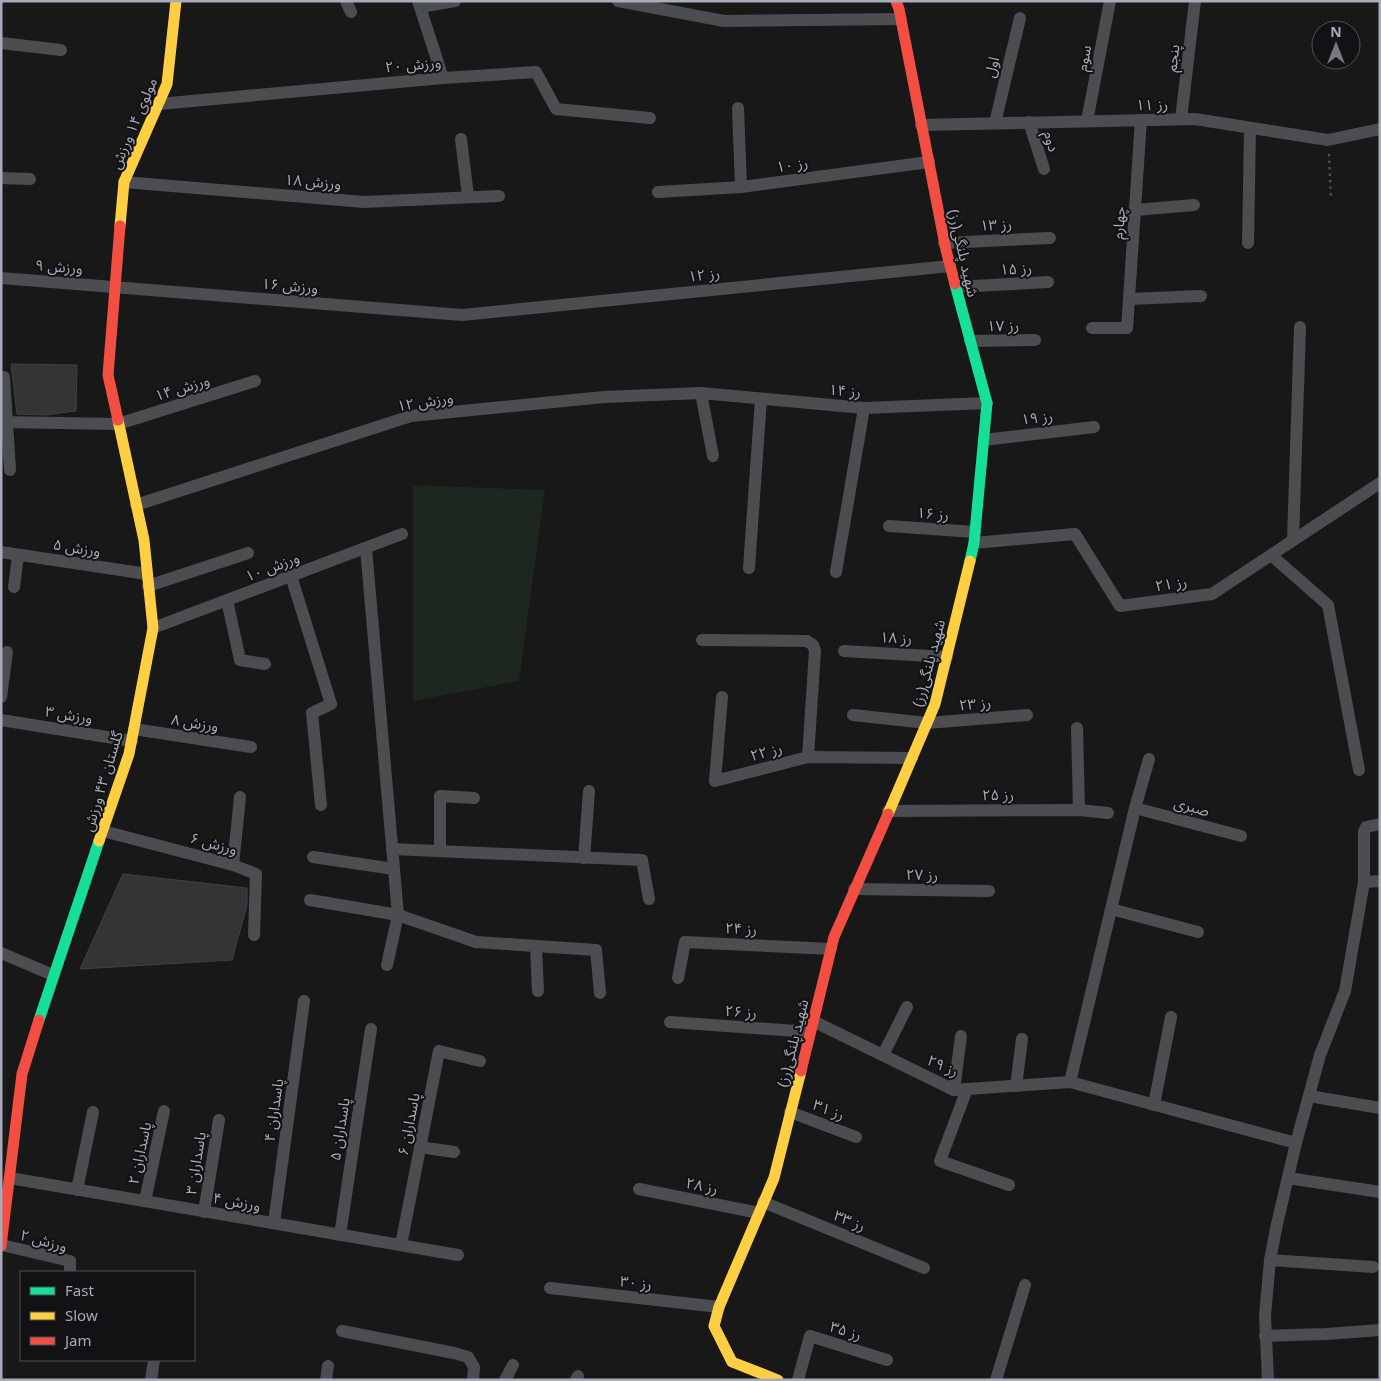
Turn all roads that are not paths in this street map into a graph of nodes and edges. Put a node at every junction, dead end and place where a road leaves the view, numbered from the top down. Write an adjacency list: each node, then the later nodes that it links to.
1 (176, 1): 14 (street, مولوی ۱۴ ورزش)
2 (455, 1): 7 (street)
3 (618, 1): 8 (street)
4 (896, 1): 10 (street, شهید پلنگی(رز))
5 (1110, 1): 19 (street, سوم)
6 (1195, 1): 17 (street, پنجم)
7 (418, 4): 13 (street)
8 (665, 6): 10 (street)
9 (1020, 18): 21 (street, اول)
10 (901, 19): 22 (street, شهید پلنگی(رز))
11 (1, 44): 12 (street)
12 (61, 50)
13 (443, 78): 14 (street, ورزش ۲۰); 16 (street, ورزش ۲۰)
14 (159, 104): 30 (street, مولوی ۱۴ ورزش)
15 (738, 108): 31 (street)
16 (650, 118)
17 (1181, 119): 18 (street, رز ۱۱); 23 (street, رز ۱۱)
18 (1141, 120): 19 (street, رز ۱۱); 36 (street, چهارم)
19 (1088, 121): 20 (street, رز ۱۱)
20 (1029, 122): 21 (street, رز ۱۱); 27 (street, دوم)
21 (994, 123): 22 (street, رز ۱۱)
22 (921, 125): 26 (street, شهید پلنگی(رز))
23 (1250, 128): 24 (street, رز ۱۱); 39 (street)
24 (1380, 129)
25 (462, 139): 33 (street)
26 (929, 162): 31 (street, رز ۱۰); 38 (street, شهید پلنگی(رز))
27 (1044, 169)
28 (1, 178): 29 (street)
29 (30, 179)
30 (124, 182): 33 (street, ورزش ۱۸); 43 (street, مولوی ۱۴ ورزش)
31 (741, 187): 32 (street, رز ۱۰)
32 (658, 192)
33 (468, 196): 34 (street, ورزش ۱۸)
34 (499, 196)
35 (1194, 206): 36 (street)
36 (1135, 210): 46 (street, چهارم)
37 (1050, 238): 38 (street, رز ۱۳)
38 (944, 243): 40 (street, شهید پلنگی(رز))
39 (1248, 243)
40 (950, 266): 44 (street, شهید پلنگی(رز)); 47 (street, رز ۱۲)
41 (1, 278): 43 (street, ورزش ۹)
42 (1048, 282): 44 (street, رز ۱۵)
43 (115, 287): 47 (street, ورزش ۱۶); 59 (street, گلستان ۴۳ ورزش)
44 (956, 287): 51 (street, شهید پلنگی(رز))
45 (1201, 296): 46 (street)
46 (1129, 299): 49 (street, چهارم)
47 (462, 315)
48 (1300, 327): 69 (street)
49 (1092, 328)
50 (1035, 340): 51 (street, رز ۱۷)
51 (970, 341): 56 (street, شهید پلنگی(رز))
52 (4, 377): 58 (street)
53 (255, 381): 59 (street, ورزش ۱۴)
54 (701, 393): 55 (street, رز ۱۴); 62 (street); 65 (street, ورزش ۱۲)
55 (761, 400): 57 (street, رز ۱۴); 75 (street)
56 (987, 403): 57 (street, رز ۱۴); 61 (street, شهید پلنگی(رز))
57 (864, 408): 76 (street)
58 (4, 422): 59 (street, ورزش ۱۴); 63 (street)
59 (118, 424): 65 (street, گلستان ۴۳ ورزش)
60 (1094, 427): 61 (street, رز ۱۹)
61 (984, 440): 68 (street, شهید پلنگی(رز))
62 (713, 456)
63 (10, 470)
64 (1380, 483): 69 (street, رز ۲۱)
65 (136, 505): 78 (street, گلستان ۴۳ ورزش)
66 (889, 526): 68 (street, رز ۱۶)
67 (402, 534): 70 (street, ورزش ۱۰)
68 (975, 537): 74 (street, رز ۲۱); 85 (street, شهید پلنگی(رز))
69 (1293, 540): 74 (street, رز ۲۱)
70 (366, 548): 77 (street, ورزش ۱۰); 111 (street)
71 (1, 552): 73 (street, ورزش ۵)
72 (248, 553): 78 (street)
73 (18, 555): 78 (street, ورزش ۵); 79 (street)
74 (1271, 555): 99 (street)
75 (748, 568)
76 (836, 572)
77 (291, 576): 80 (street, ورزش ۱۰); 103 (street)
78 (148, 580): 81 (street, گلستان ۴۳ ورزش)
79 (14, 586)
80 (227, 600): 81 (street, ورزش ۱۰); 86 (street)
81 (153, 628): 94 (street, گلستان ۴۳ ورزش)
82 (702, 640): 96 (street)
83 (844, 651): 85 (street, رز ۱۸)
84 (7, 652): 87 (street)
85 (947, 656): 92 (street, شهید پلنگی(رز))
86 (265, 664)
87 (1, 697)
88 (722, 697): 96 (street, رز ۲۲)
89 (853, 715): 92 (street, رز ۲۳)
90 (1026, 715): 92 (street, رز ۲۳)
91 (1, 720): 94 (street, ورزش ۳)
92 (927, 723): 97 (street, شهید پلنگی(رز))
93 (1077, 728): 105 (street)
94 (133, 735): 95 (street, ورزش ۸); 109 (street, گلستان ۴۳ ورزش)
95 (251, 747)
96 (808, 757): 97 (street, رز ۲۲)
97 (912, 758): 106 (street, شهید پلنگی(رز))
98 (1149, 759): 104 (street)
99 (1359, 770)
100 (589, 791): 114 (street)
101 (240, 797): 115 (street)
102 (474, 798): 112 (street)
103 (321, 805)
104 (1135, 808): 110 (street, صبری); 123 (street)
105 (1079, 810): 106 (street, رز ۲۵); 107 (street, رز ۲۵)
106 (888, 811): 119 (street, شهید پلنگی(رز))
107 (1108, 813)
108 (1380, 824): 118 (street)
109 (103, 831): 115 (street, ورزش ۶); 131 (street, گلستان ۴۳ ورزش)
110 (1241, 836)
111 (392, 849): 112 (street); 116 (street)
112 (440, 851): 114 (street)
113 (313, 857): 116 (street)
114 (584, 858): 121 (street)
115 (233, 865): 126 (street, ورزش ۶)
116 (394, 869): 124 (street)
117 (1380, 881): 118 (street)
118 (1364, 882): 148 (street)
119 (854, 889): 120 (street, رز ۲۷); 128 (street, شهید پلنگی(رز))
120 (989, 891)
121 (649, 898)
122 (310, 900): 124 (street)
123 (1112, 909): 125 (street); 145 (street)
124 (398, 915): 127 (street); 130 (street)
125 (1198, 932)
126 (254, 935)
127 (536, 946): 133 (street); 134 (street)
128 (831, 949): 132 (street, رز ۲۴); 139 (street, شهید پلنگی(رز))
129 (1, 953): 131 (street)
130 (387, 965)
131 (53, 975): 159 (street, گلستان ۴۳ ورزش)
132 (678, 978)
133 (538, 991)
134 (600, 992)
135 (304, 1001): 168 (street, پاسداران ۴)
136 (907, 1007): 143 (street)
137 (1171, 1016): 149 (street)
138 (670, 1022): 139 (street, رز ۲۶)
139 (812, 1026): 143 (street, رز ۲۹); 153 (street, شهید پلنگی(رز))
140 (371, 1029): 169 (street, پاسداران ۵)
141 (961, 1036): 147 (street)
142 (1022, 1039): 146 (street)
143 (883, 1055): 147 (street, رز ۲۹)
144 (480, 1061): 157 (street, پاسداران ۶)
145 (1070, 1082): 146 (street, رز ۲۹); 149 (street, رز ۲۹)
146 (1016, 1086): 147 (street, رز ۲۹)
147 (961, 1089): 161 (street)
148 (1309, 1096): 150 (street); 156 (street)
149 (1154, 1105): 156 (street, رز ۲۹)
150 (1380, 1108)
151 (164, 1111): 165 (street, پاسداران ۲)
152 (93, 1112): 163 (street)
153 (790, 1112): 155 (street, رز ۳۱); 166 (street, شهید پلنگی(رز))
154 (219, 1120): 167 (street, پاسداران ۳)
155 (856, 1137)
156 (1296, 1144): 160 (street)
157 (420, 1147): 158 (street); 170 (street, پاسداران ۶)
158 (454, 1152)
159 (10, 1178): 163 (street, ورزش ۴); 171 (street, گلستان ۴۳ ورزش)
160 (1288, 1178): 164 (street); 173 (street)
161 (1009, 1185)
162 (639, 1189): 166 (street, رز ۲۸)
163 (77, 1190): 165 (street, ورزش ۴)
164 (1380, 1192)
165 (145, 1201): 167 (street, ورزش ۴)
166 (761, 1207): 175 (street, رز ۳۳); 179 (street, شهید پلنگی(رز))
167 (204, 1212): 168 (street, ورزش ۴)
168 (274, 1223): 169 (street, ورزش ۴)
169 (340, 1235): 170 (street, ورزش ۴)
170 (401, 1245): 172 (street, ورزش ۴)
171 (2, 1246): 176 (street, ورزش ۲)
172 (458, 1255)
173 (1270, 1260): 174 (street); 182 (street)
174 (1373, 1267)
175 (924, 1268)
176 (70, 1271)
177 (1025, 1285): 193 (street)
178 (550, 1288): 179 (street, رز ۳۰)
179 (719, 1307): 191 (street, شهید پلنگی(رز))
180 (342, 1330): 189 (street)
181 (1380, 1330): 182 (street)
182 (1265, 1336): 194 (street)
183 (887, 1360): 192 (street, رز ۳۵)
184 (154, 1361): 187 (street)
185 (513, 1365): 190 (street)
186 (328, 1366): 188 (street)
187 (151, 1380)
188 (326, 1380)
189 (474, 1380)
190 (505, 1380)
191 (778, 1380)
192 (798, 1380)
193 (996, 1380)
194 (1268, 1380)

